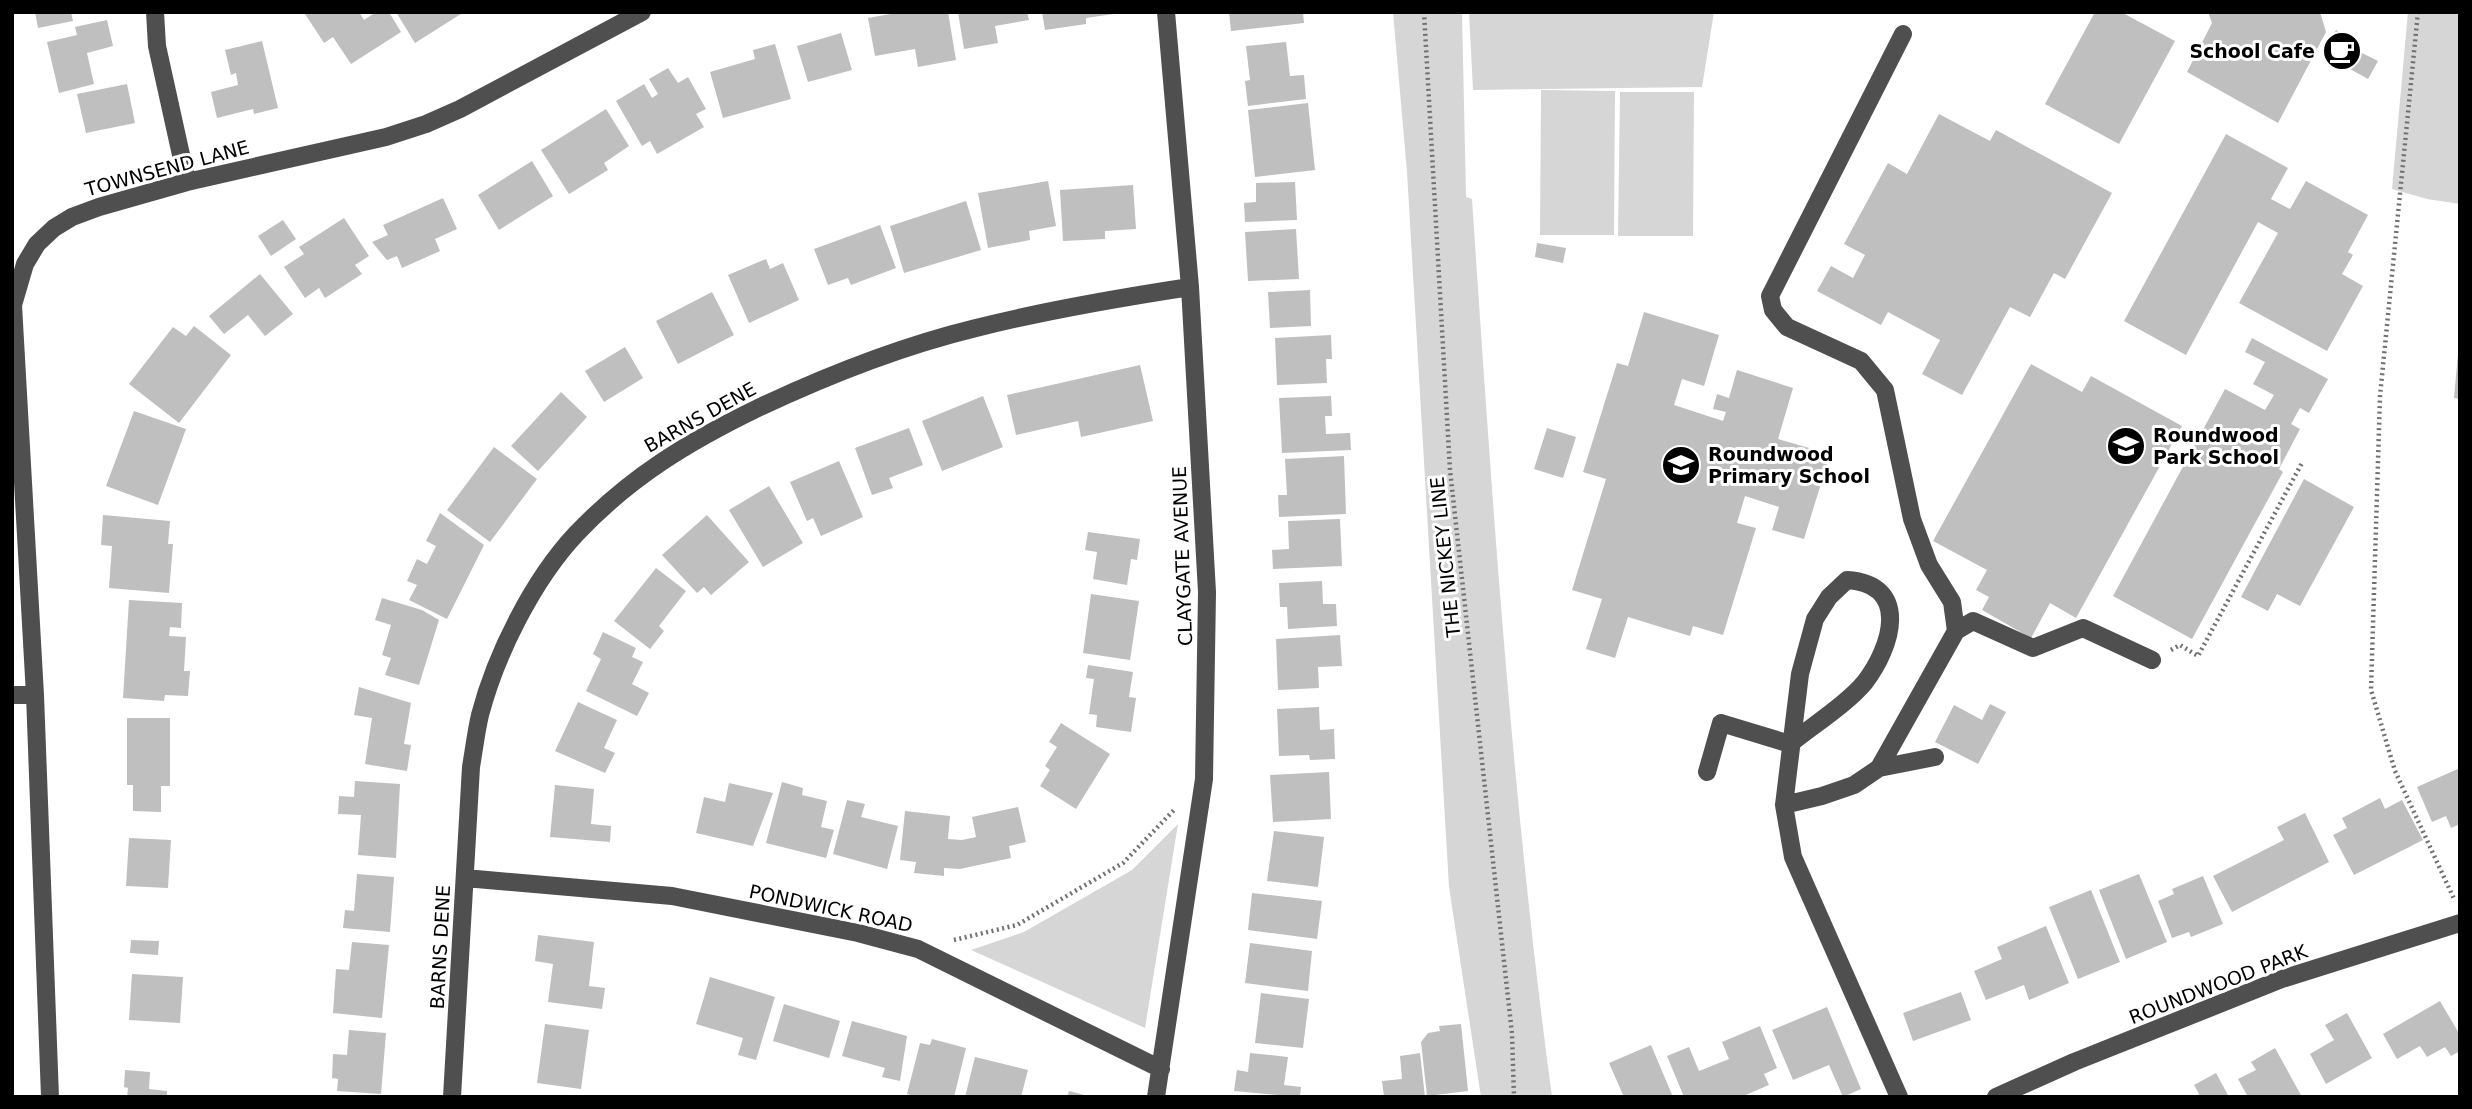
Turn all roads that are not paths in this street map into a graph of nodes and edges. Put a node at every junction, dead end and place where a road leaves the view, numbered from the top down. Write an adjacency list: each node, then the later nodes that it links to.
1 (155, 12): 5 (street)
2 (642, 12): 5 (street, TOWNSEND LANE)
3 (1166, 12): 6 (street, CLAYGATE AVENUE)
4 (1903, 34): 7 (street)
5 (187, 182): 10 (street, TOWNSEND LANE)
6 (1190, 287): 16 (street, BARNS DENE); 18 (street, CLAYGATE AVENUE)
7 (1955, 631): 8 (street); 13 (street)
8 (2152, 660)
9 (12, 695): 10 (street)
10 (35, 695): 19 (street, TOWNSEND LANE)
11 (1790, 744): 11 (street); 14 (street); 15 (street)
12 (1935, 757): 13 (street)
13 (1879, 768): 15 (street)
14 (1707, 772)
15 (1784, 805): 22 (street)
16 (465, 878): 18 (street, PONDWICK ROAD); 20 (street, BARNS DENE)
17 (2460, 923): 23 (street, ROUNDWOOD PARK)
18 (1161, 1069): 21 (street, CLAYGATE AVENUE)
19 (50, 1097)
20 (452, 1097)
21 (1156, 1097)
22 (1899, 1097)
23 (1996, 1097)

